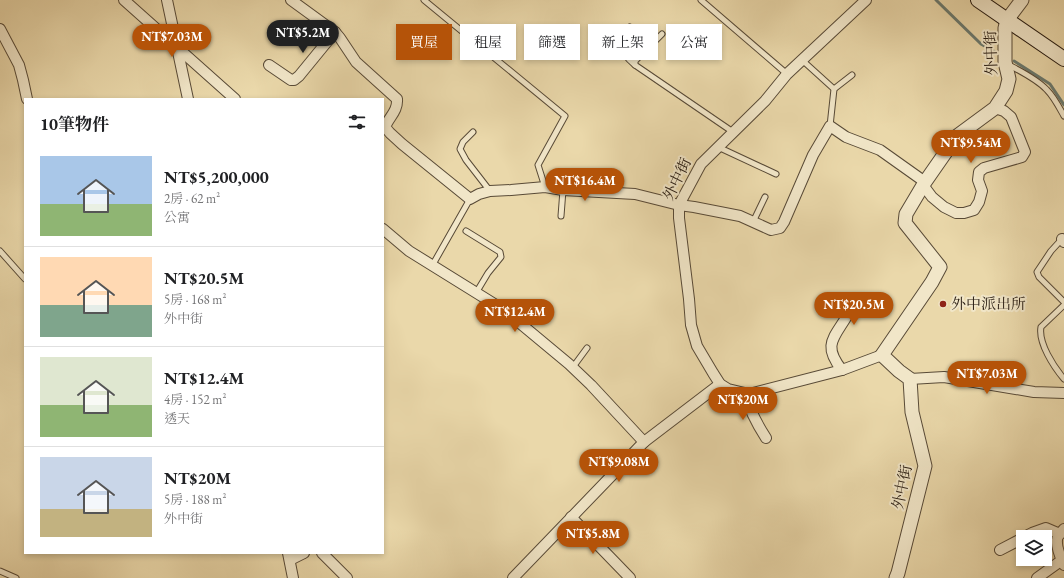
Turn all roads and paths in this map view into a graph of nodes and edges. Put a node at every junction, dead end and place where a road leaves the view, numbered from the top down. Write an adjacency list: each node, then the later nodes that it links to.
1 (124, 0): 13 (street)
2 (167, 0): 13 (street)
3 (291, 0): 11 (street)
4 (424, 0): 34 (lane)
5 (700, 0): 20 (lane)
6 (866, 0): 16 (street, 外中街)
7 (978, 0): 9 (main road)
8 (1022, 0): 9 (street, 外中街)
9 (1008, 20): 14 (main road); 17 (street, 外中街)
10 (0, 29): 23 (street)
11 (334, 32): 18 (street); 38 (street)
12 (662, 34): 19 (lane)
13 (178, 50): 24 (street); 25 (street)
14 (1064, 59)
15 (629, 60): 19 (lane)
16 (802, 60): 20 (street, 外中街); 22 (lane)
17 (1005, 62): 26 (street, 外中街); 27 (lane)
18 (269, 65)
19 (635, 65): 30 (lane)
20 (787, 74): 30 (street, 外中街)
21 (852, 75): 22 (lane)
22 (834, 89): 28 (lane)
23 (27, 98)
24 (188, 98)
25 (234, 98)
26 (995, 108): 33 (street, 外中街); 33 (street)
27 (1064, 116)
28 (830, 126): 33 (street); 41 (street)
29 (473, 132): 36 (lane)
30 (733, 132): 31 (street, 外中街)
31 (718, 147): 32 (lane); 39 (street, 外中街)
32 (776, 174)
33 (924, 183): 53 (street, 外中街)
34 (546, 187): 35 (street); 36 (street)
35 (563, 190): 39 (street); 40 (lane)
36 (490, 191): 38 (street)
37 (765, 197): 41 (lane)
38 (470, 199): 46 (lane)
39 (679, 205): 41 (street); 58 (street, 外中街)
40 (561, 216)
41 (753, 222)
42 (384, 230): 46 (street)
43 (466, 231): 48 (lane)
44 (1063, 239): 50 (lane)
45 (0, 251): 47 (lane)
46 (432, 266): 48 (street)
47 (24, 278)
48 (476, 293): 54 (street)
49 (833, 300): 55 (street)
50 (1064, 302)
51 (1064, 305): 57 (lane)
52 (587, 348): 54 (lane)
53 (882, 355): 55 (street); 56 (street)
54 (572, 368): 62 (street)
55 (842, 370): 59 (street)
56 (910, 379): 60 (street); 73 (street, 外中街)
57 (1064, 379)
58 (720, 384): 59 (street); 62 (street)
59 (744, 393): 61 (street)
60 (1064, 393)
61 (766, 438)
62 (644, 442): 63 (street)
63 (571, 517): 77 (street); 78 (street)
64 (1052, 532): 65 (street)
65 (1061, 537): 71 (street)
66 (1016, 541): 67 (street)
67 (1000, 550)
68 (299, 554): 70 (street)
69 (323, 554): 76 (street)
70 (289, 556): 75 (street)
71 (1063, 563): 79 (street)
72 (0, 571): 74 (lane)
73 (899, 576)
74 (16, 578)
75 (293, 578)
76 (347, 578)
77 (513, 578)
78 (630, 578)
79 (1037, 578)

